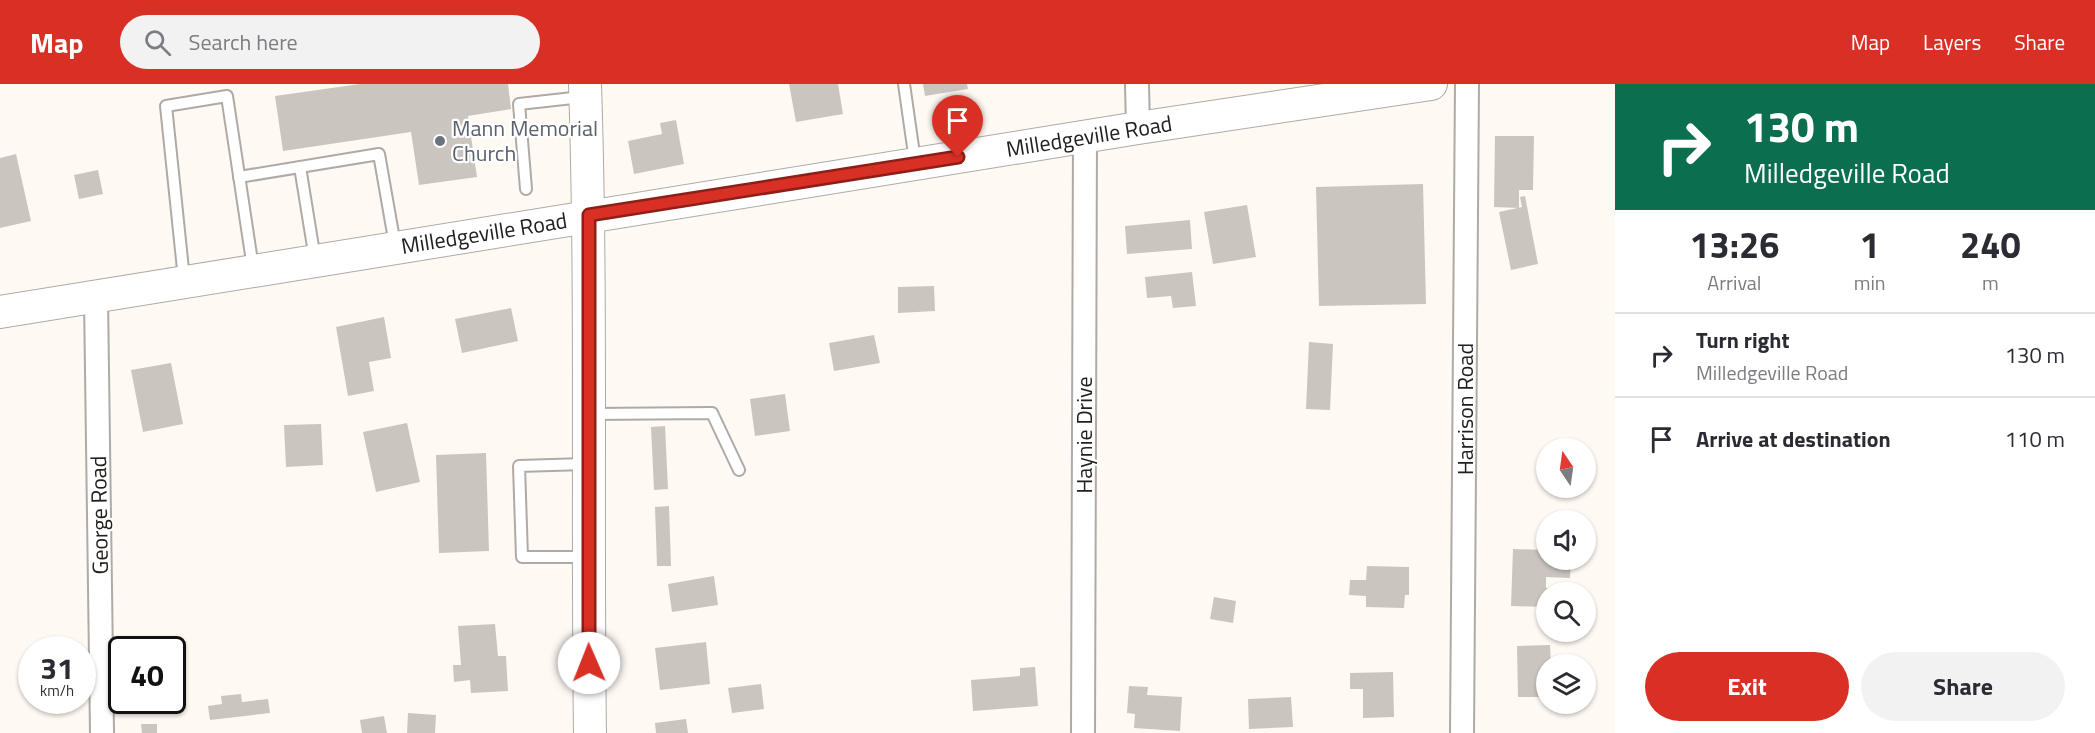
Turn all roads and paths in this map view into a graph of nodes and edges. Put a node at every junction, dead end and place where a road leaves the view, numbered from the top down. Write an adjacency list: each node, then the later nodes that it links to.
1 (904, 84): 8 (lane)
2 (1137, 84): 6 (street)
3 (1431, 84): 6 (street, Milledgeville Road)
4 (1467, 84): 26 (street, Harrison Road)
5 (585, 90): 11 (lane); 12 (street)
6 (1138, 128): 7 (street, Milledgeville Road)
7 (1086, 136): 8 (street, Milledgeville Road); 25 (street, Haynie Drive)
8 (916, 164): 12 (street, Milledgeville Road)
9 (300, 167): 10 (lane); 13 (lane); 14 (lane)
10 (239, 177): 15 (lane); 16 (lane)
11 (526, 189)
12 (589, 215): 13 (street, Milledgeville Road); 19 (street)
13 (396, 248): 14 (street, Milledgeville Road)
14 (315, 261): 15 (street, Milledgeville Road)
15 (253, 271): 16 (street, Milledgeville Road)
16 (185, 282): 17 (street, Milledgeville Road)
17 (96, 297): 18 (street, Milledgeville Road); 23 (street, George Road)
18 (0, 312)
19 (589, 414): 20 (street); 21 (lane)
20 (589, 464): 22 (street); 22 (lane)
21 (739, 470)
22 (588, 557): 24 (street)
23 (102, 733)
24 (590, 733)
25 (1083, 733)
26 (1462, 733)

